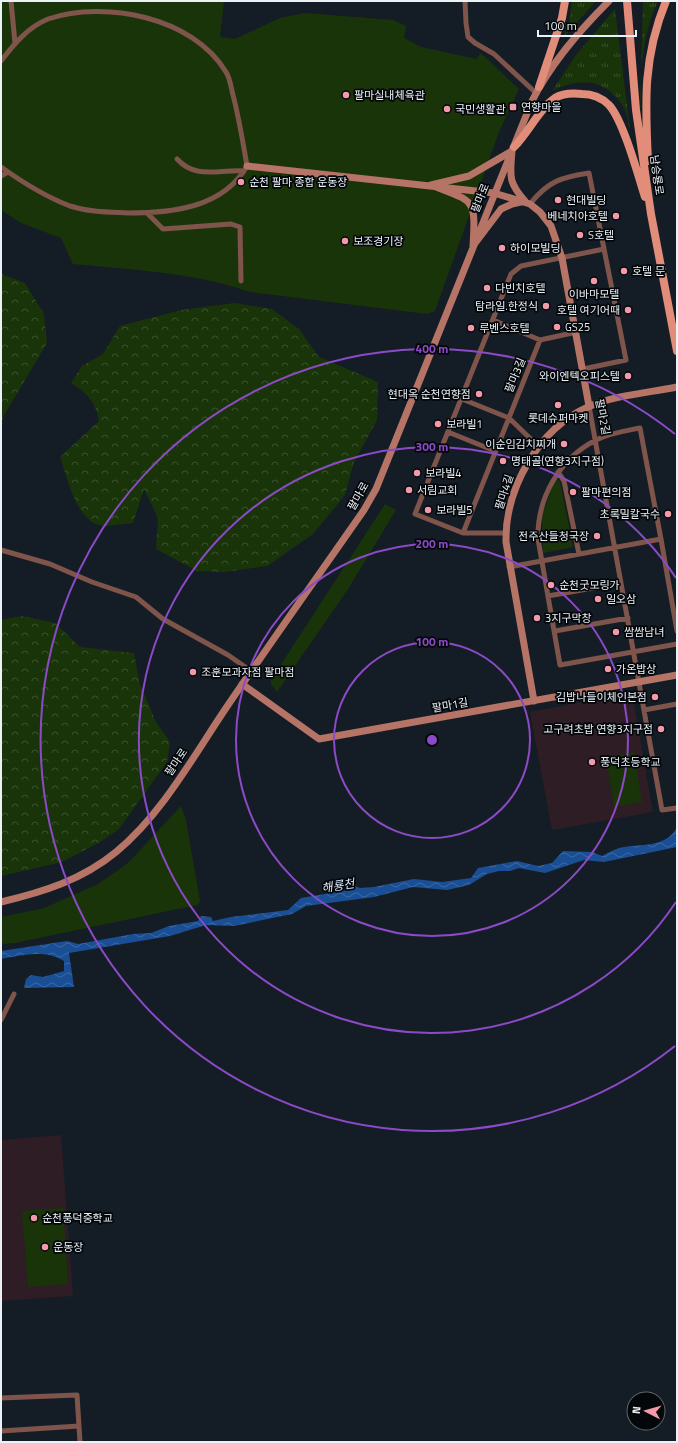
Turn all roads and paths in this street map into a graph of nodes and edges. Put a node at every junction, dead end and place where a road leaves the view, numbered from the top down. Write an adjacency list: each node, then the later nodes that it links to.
1 (11, 1): 7 (street)
2 (466, 1): 9 (street)
3 (565, 1): 9 (main road)
4 (608, 1): 9 (street, 팔마로)
5 (666, 1): 20 (main road)
6 (624, 2): 20 (main road, 남승룡로)
7 (15, 43): 8 (street); 13 (street)
8 (1, 60)
9 (538, 90): 10 (street, 팔마로)
10 (513, 149): 16 (street); 17 (street, 팔마로); 18 (street); 20 (main road)
11 (177, 158): 13 (street)
12 (1, 167): 14 (street)
13 (245, 168): 16 (street); 19 (street)
14 (8, 172): 15 (street); 19 (street)
15 (1, 176)
16 (431, 185): 17 (street, 팔마2길); 21 (street)
17 (494, 193): 18 (street, 팔마2길); 21 (street, 팔마로)
18 (527, 203): 21 (street); 22 (street); 23 (street, 팔마2길)
19 (147, 213): 24 (street)
20 (651, 214): 28 (main road, 남승룡로)
21 (473, 246): 54 (street, 팔마로)
22 (604, 249): 23 (street); 29 (street)
23 (562, 258): 25 (street); 26 (street, 팔마2길)
24 (241, 282)
25 (493, 320): 27 (street); 31 (street)
26 (576, 332): 27 (street); 29 (street, 팔마2길)
27 (540, 340): 33 (street, 팔마3길)
28 (677, 352)
29 (583, 369): 32 (street, 팔마2길)
30 (677, 387): 32 (street, 팔마4길)
31 (462, 399): 33 (street); 34 (street)
32 (589, 406): 35 (street, 팔마2길); 36 (street, 팔마4길)
33 (509, 418): 36 (street); 37 (street, 팔마3길)
34 (448, 432): 37 (street); 40 (street)
35 (596, 440): 38 (street); 41 (street); 42 (street, 팔마2길)
36 (539, 447): 39 (street, 팔마4길)
37 (495, 451): 40 (street, 팔마3길)
38 (558, 472): 44 (street); 45 (street)
39 (506, 532): 40 (street); 46 (street, 팔마4길)
40 (463, 533)
41 (661, 539): 42 (street); 51 (street)
42 (615, 548): 44 (street); 47 (street, 팔마2길)
43 (1, 550): 54 (street)
44 (579, 554): 45 (street)
45 (541, 561): 46 (street); 48 (street)
46 (509, 567): 58 (street, 팔마4길)
47 (621, 583): 48 (street); 49 (street, 팔마2길)
48 (548, 596): 50 (street)
49 (628, 618): 50 (street); 53 (street, 팔마2길)
50 (555, 631): 53 (street)
51 (677, 631)
52 (677, 644): 53 (street)
53 (634, 652): 56 (street, 팔마2길)
54 (251, 671): 57 (street, 팔마로)
55 (677, 675): 56 (street, 팔마1길)
56 (639, 682): 58 (street, 팔마1길); 60 (street, 팔마2길)
57 (242, 684): 58 (street, 팔마1길); 62 (street, 팔마로)
58 (534, 701)
59 (677, 704): 60 (street)
60 (644, 710): 61 (street, 팔마2길)
61 (677, 808)
62 (1, 902)
63 (14, 994): 64 (street)
64 (1, 1020)
65 (1, 1398): 66 (street)
66 (79, 1426): 67 (street); 68 (street)
67 (1, 1431)
68 (80, 1442)

